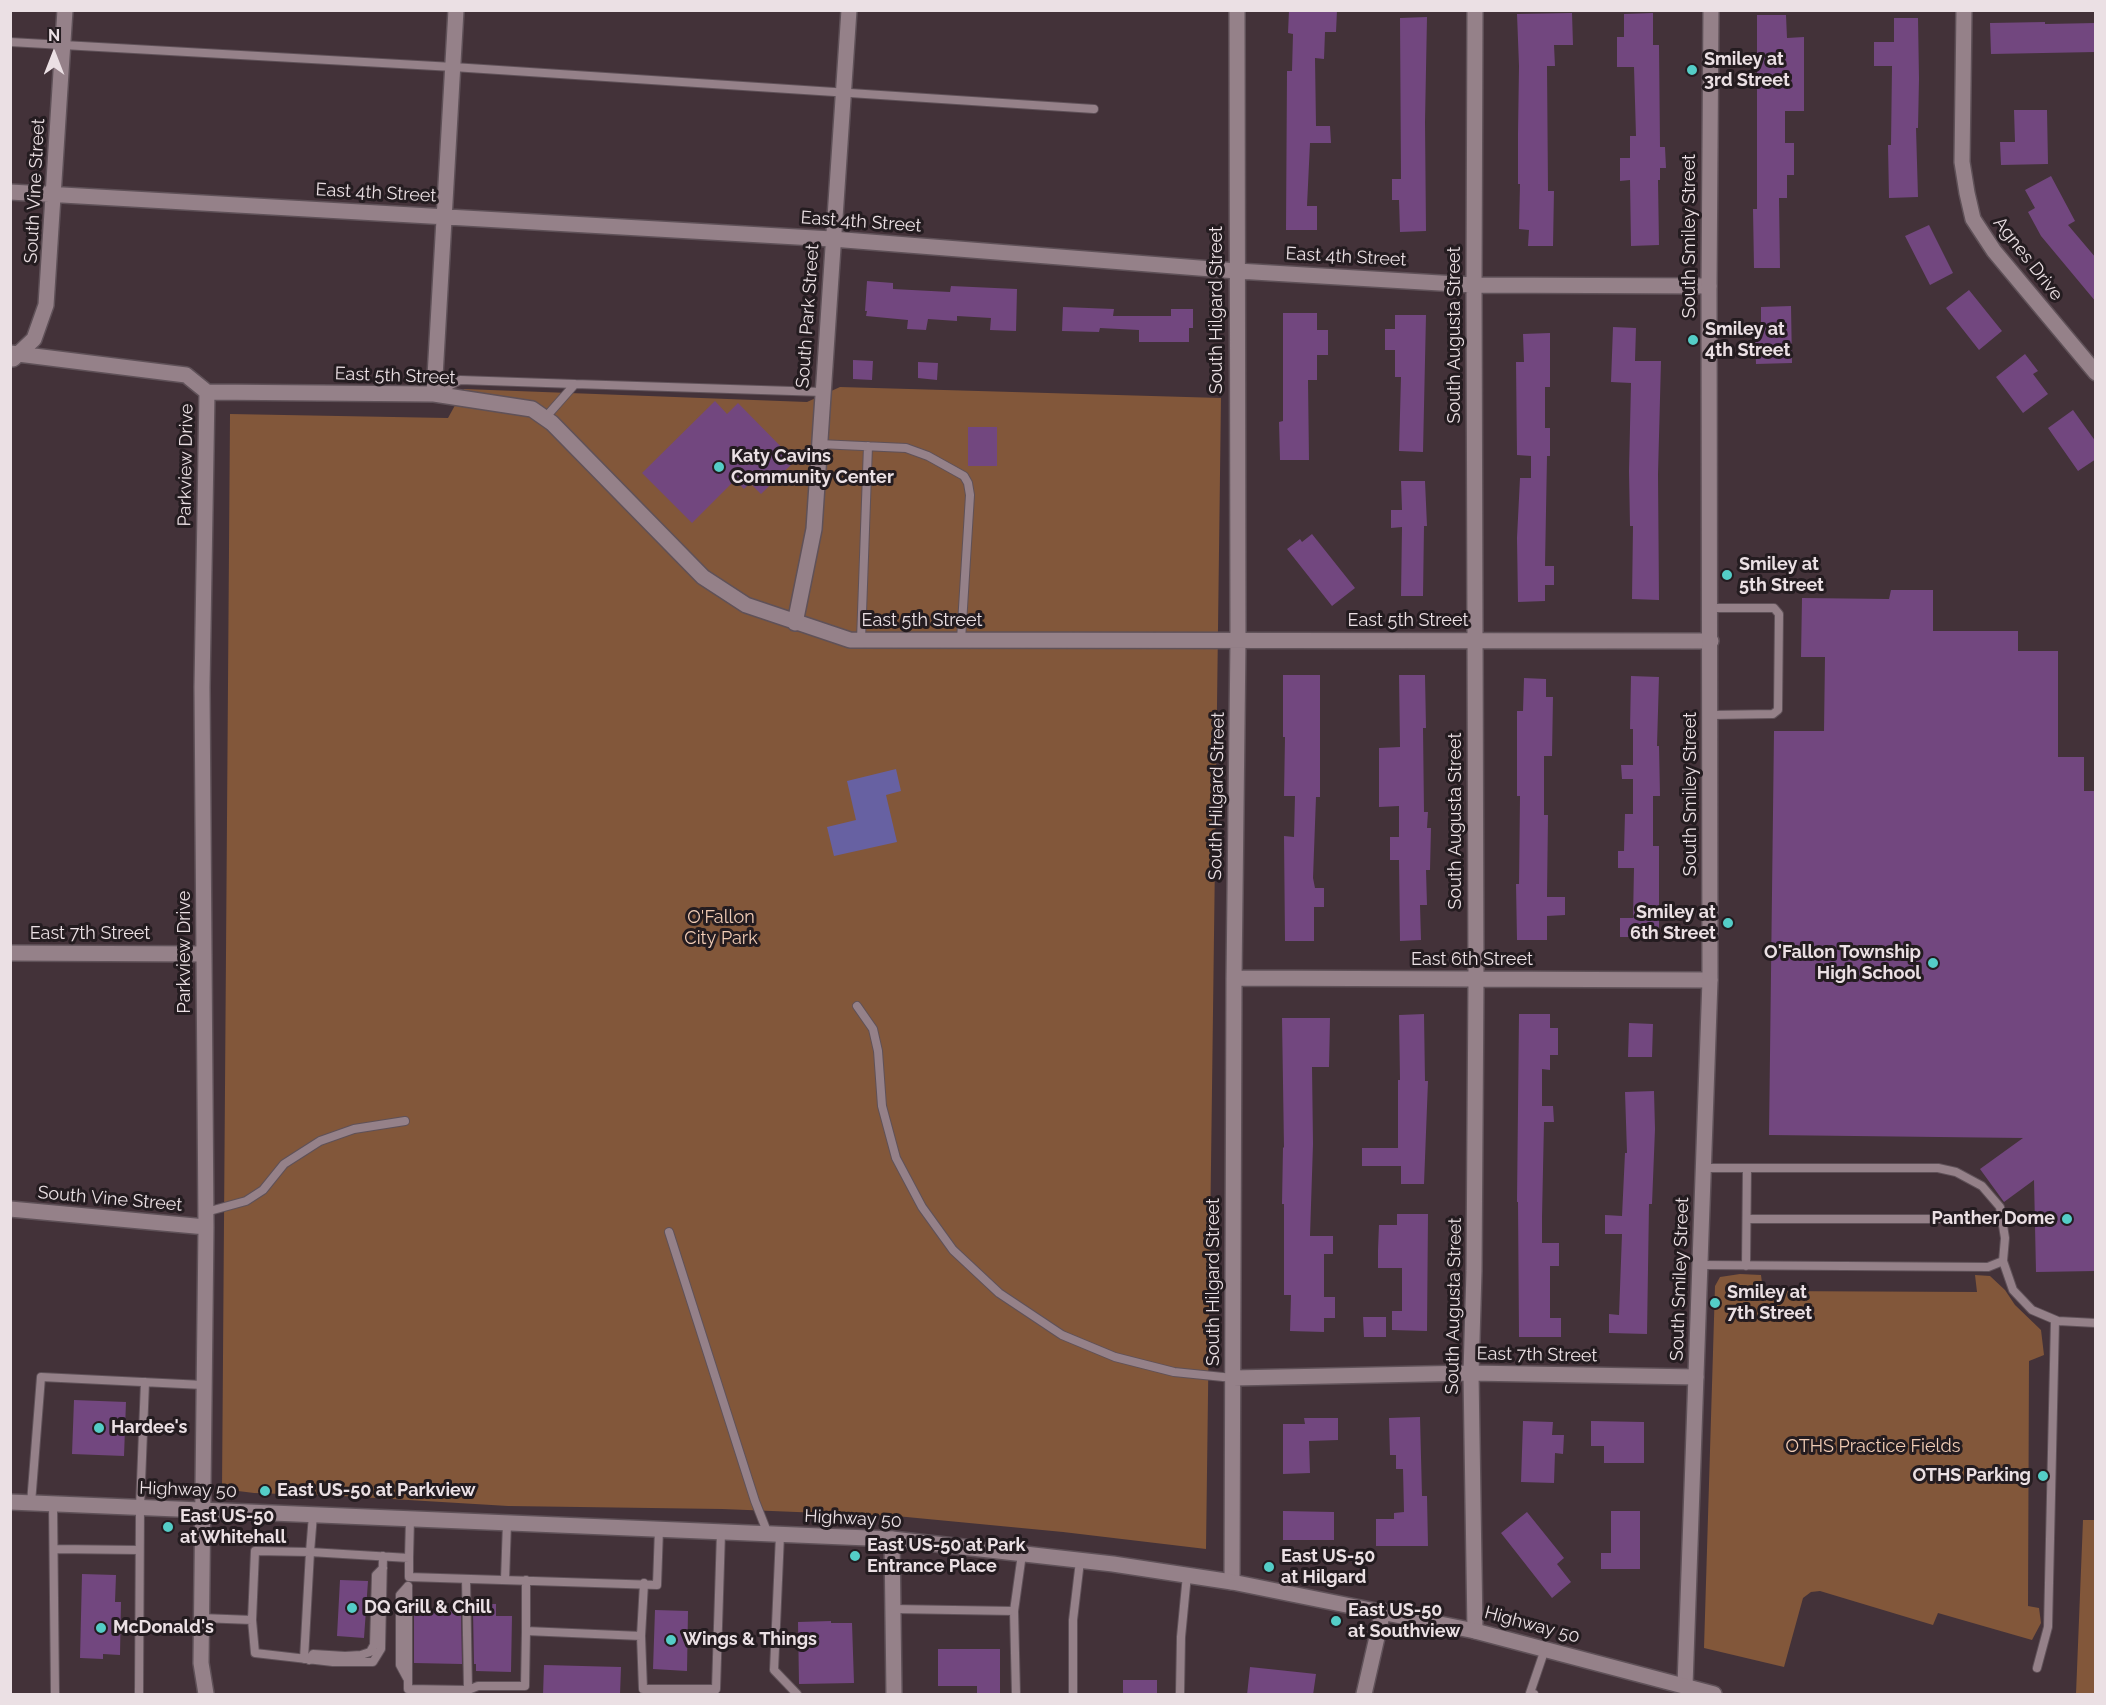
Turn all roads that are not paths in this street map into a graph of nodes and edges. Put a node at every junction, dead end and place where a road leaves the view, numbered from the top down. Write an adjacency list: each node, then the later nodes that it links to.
1 (65, 10): 9 (street, South Vine Street)
2 (456, 10): 10 (street)
3 (849, 10): 11 (street, South Park Street)
4 (1237, 10): 17 (street, South Hilgard Street)
5 (1475, 10): 18 (street, South Augusta Street)
6 (1711, 10): 19 (street, South Smiley Street)
7 (1964, 10): 21 (street, Agnes Drive)
8 (10, 42): 9 (lane)
9 (63, 46): 10 (lane); 14 (street, South Vine Street)
10 (453, 67): 11 (lane); 15 (street)
11 (843, 91): 12 (lane); 16 (street, South Park Street)
12 (1094, 109)
13 (10, 192): 14 (street, East 4th Street)
14 (54, 195): 15 (street, East 4th Street); 20 (street, South Vine Street)
15 (443, 217): 16 (street, East 4th Street); 25 (street)
16 (832, 239): 17 (street, East 4th Street); 23 (street, South Park Street)
17 (1237, 271): 18 (street, East 4th Street); 33 (street, South Hilgard Street)
18 (1474, 285): 19 (street, East 4th Street); 34 (street, South Augusta Street)
19 (1709, 286): 29 (street, South Smiley Street)
20 (13, 356): 24 (street)
21 (2096, 373)
22 (575, 384): 23 (lane); 25 (lane); 26 (lane)
23 (823, 392): 27 (street, South Park Street)
24 (207, 393): 25 (street, East 5th Street); 38 (street, Parkview Drive)
25 (434, 394): 26 (street, East 5th Street)
26 (544, 418): 30 (street, East 5th Street)
27 (819, 444): 28 (lane); 30 (street, South Park Street)
28 (868, 446): 31 (lane); 32 (lane)
29 (1710, 608): 35 (street, South Smiley Street); 36 (lane)
30 (795, 623): 31 (street, East 5th Street)
31 (861, 640): 32 (street, East 5th Street)
32 (961, 640): 33 (street, East 5th Street)
33 (1238, 640): 34 (street, East 5th Street); 39 (street, South Hilgard Street)
34 (1476, 640): 35 (street, East 5th Street); 40 (street, South Augusta Street)
35 (1711, 640): 36 (street, South Smiley Street)
36 (1711, 715): 41 (street, South Smiley Street)
37 (10, 953): 38 (street, East 7th Street)
38 (204, 954): 49 (street, Parkview Drive)
39 (1234, 978): 40 (street, East 6th Street); 58 (street, South Hilgard Street)
40 (1476, 980): 41 (street, East 6th Street); 56 (street, South Augusta Street)
41 (1710, 980): 44 (street, South Smiley Street)
42 (858, 1006): 58 (lane)
43 (405, 1120): 49 (lane)
44 (1704, 1168): 45 (lane); 52 (street, South Smiley Street)
45 (1747, 1168): 47 (lane); 48 (lane)
46 (10, 1209): 49 (street, South Vine Street)
47 (1747, 1219): 48 (lane); 53 (lane)
48 (2002, 1219): 51 (lane)
49 (206, 1220): 60 (street, Parkview Drive)
50 (669, 1232): 71 (lane)
51 (2003, 1261): 53 (lane); 54 (lane)
52 (1700, 1265): 53 (lane); 57 (street, South Smiley Street)
53 (1746, 1266)
54 (2055, 1320): 55 (lane); 97 (lane)
55 (2096, 1323)
56 (1471, 1373): 57 (street, East 7th Street); 58 (street, East 7th Street); 93 (street, South Augusta Street)
57 (1696, 1377): 98 (street, South Smiley Street)
58 (1233, 1378): 85 (street, South Hilgard Street)
59 (144, 1382): 60 (lane); 62 (lane); 64 (lane)
60 (204, 1385): 65 (street, Parkview Drive)
61 (10, 1502): 62 (street, Highway 50)
62 (31, 1503): 63 (street, Highway 50)
63 (53, 1504): 64 (street, Highway 50); 73 (lane)
64 (140, 1508): 65 (street, Highway 50); 74 (lane)
65 (201, 1510): 66 (street, Highway 50); 90 (street, Parkview Drive)
66 (313, 1515): 67 (street, Highway 50); 75 (lane)
67 (410, 1519): 68 (street, Highway 50); 78 (lane)
68 (507, 1523): 69 (street, Highway 50); 82 (lane)
69 (659, 1529): 70 (street, Highway 50); 86 (lane)
70 (721, 1532): 71 (street, Highway 50); 94 (lane)
71 (774, 1534): 72 (street, Highway 50); 104 (lane)
72 (892, 1539): 76 (street, Highway 50); 87 (street)
73 (54, 1549): 74 (lane); 101 (lane)
74 (139, 1550): 102 (lane)
75 (310, 1552): 77 (lane); 91 (lane); 96 (lane)
76 (1022, 1554): 79 (street, Highway 50); 88 (lane)
77 (383, 1556): 78 (lane); 96 (lane)
78 (409, 1558): 84 (lane)
79 (1080, 1561): 80 (street, Highway 50); 107 (lane)
80 (1187, 1575): 85 (street, Highway 50); 108 (lane)
81 (466, 1579): 82 (lane); 84 (lane); 99 (lane)
82 (505, 1580): 83 (lane)
83 (526, 1581): 86 (lane); 92 (lane)
84 (409, 1582): 99 (lane)
85 (1232, 1582): 89 (street, Highway 50)
86 (644, 1583): 94 (lane)
87 (893, 1609): 88 (lane); 105 (street)
88 (1014, 1611): 106 (lane)
89 (1383, 1611): 93 (street, Highway 50); 109 (street)
90 (201, 1618): 91 (lane); 103 (street, Parkview Drive)
91 (252, 1620): 96 (lane)
92 (526, 1631): 94 (lane); 99 (lane)
93 (1475, 1631): 95 (street, Highway 50)
94 (641, 1636)
95 (1545, 1649): 98 (street, Highway 50); 100 (lane)
96 (306, 1659)
97 (2037, 1668)
98 (1685, 1685): 110 (street, Highway 50)
99 (468, 1690)
100 (1532, 1694)
101 (55, 1695)
102 (139, 1695)
103 (206, 1695)
104 (797, 1695)
105 (894, 1695)
106 (1016, 1695)
107 (1073, 1695)
108 (1180, 1695)
109 (1364, 1695)
110 (1714, 1695)

